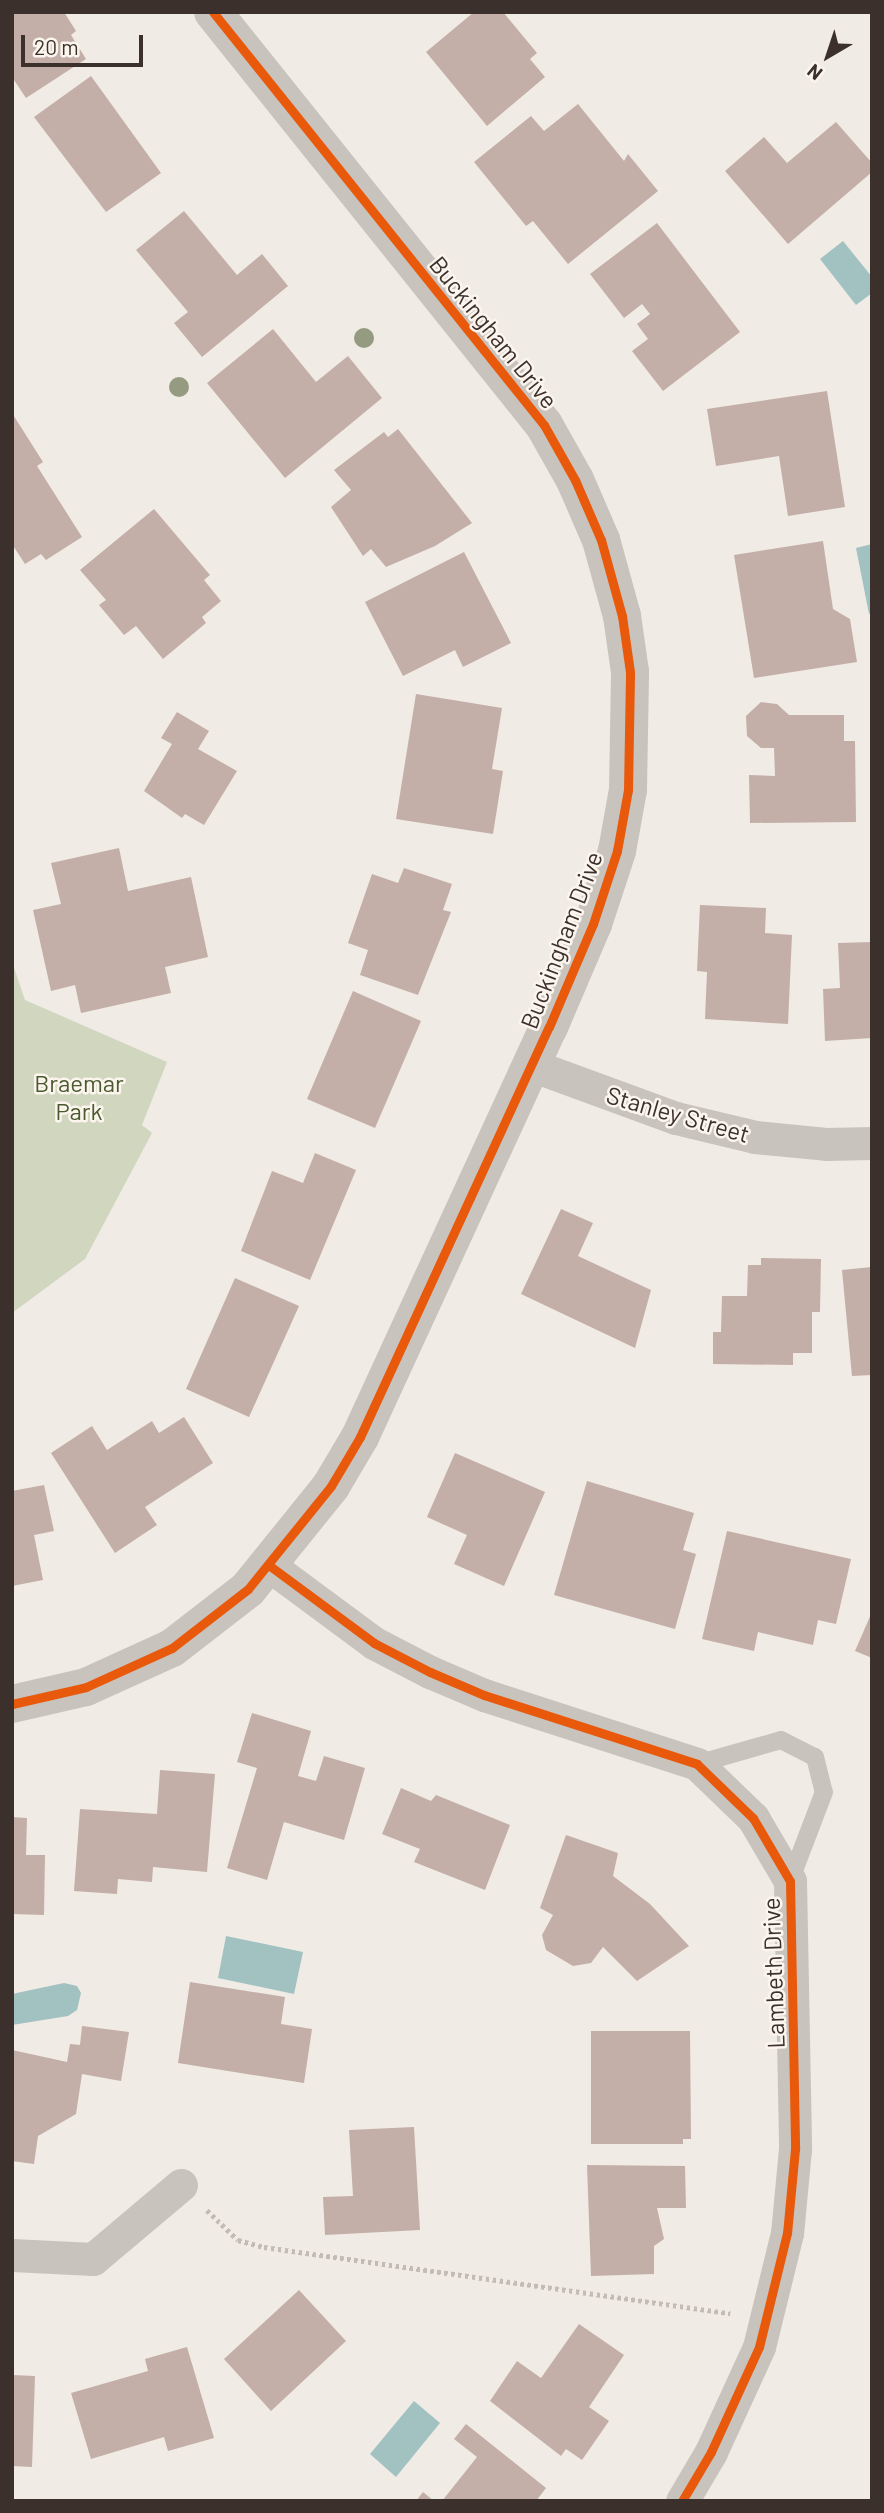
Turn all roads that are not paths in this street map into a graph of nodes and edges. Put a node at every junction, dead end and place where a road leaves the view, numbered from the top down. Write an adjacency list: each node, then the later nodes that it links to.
1 (213, 12): 2 (street, Buckingham Drive)
2 (531, 1065): 3 (street, Stanley Street); 4 (street, Buckingham Drive)
3 (872, 1143)
4 (270, 1566): 5 (street, Buckingham Drive); 6 (street, Lambeth Drive)
5 (12, 1704)
6 (697, 1764): 7 (street, Lambeth Drive); 7 (lane)
7 (790, 1881): 10 (street, Lambeth Drive)
8 (181, 2185): 9 (street)
9 (12, 2255)
10 (694, 2497)

